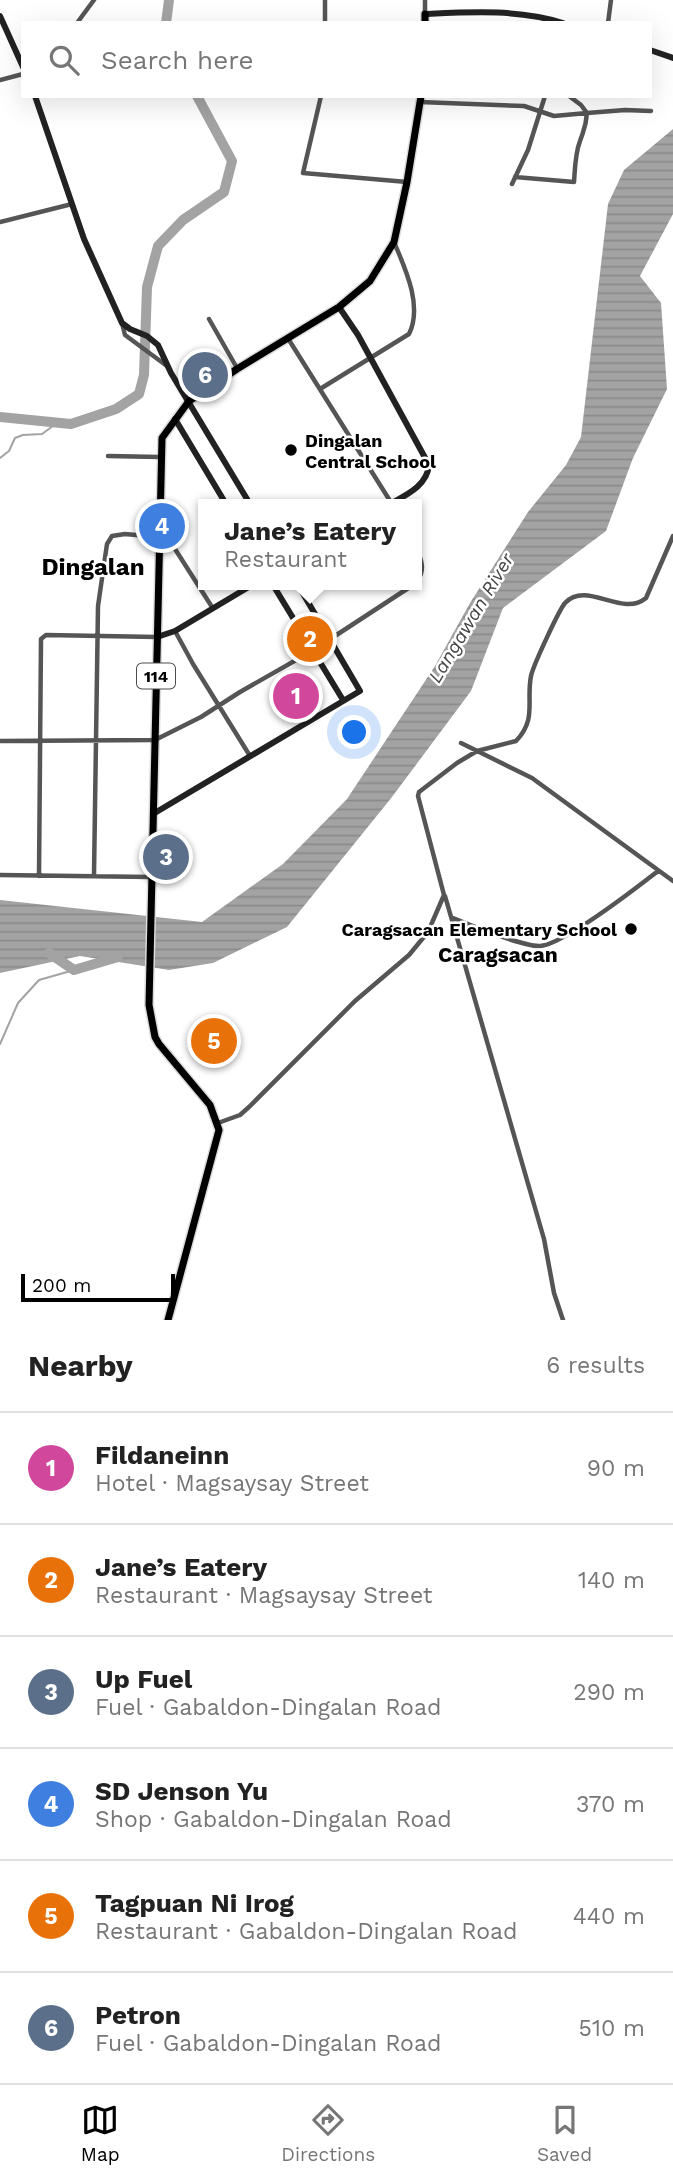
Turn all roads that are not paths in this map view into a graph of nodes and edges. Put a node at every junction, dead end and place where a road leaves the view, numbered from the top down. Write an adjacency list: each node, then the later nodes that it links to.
1 (94, 0): 8 (street)
2 (325, 0): 9 (street)
3 (425, 0): 5 (street)
4 (611, 0): 11 (street)
5 (425, 14): 7 (street); 10 (main road)
6 (0, 16): 14 (street)
7 (548, 20)
8 (78, 21)
9 (325, 21)
10 (425, 21)
11 (608, 21)
12 (652, 51): 13 (street)
13 (673, 58)
14 (21, 63)
15 (21, 75): 16 (street)
16 (0, 80)
17 (36, 98): 28 (street)
18 (321, 98): 26 (street)
19 (544, 98): 22 (street)
20 (572, 98): 24 (street)
21 (420, 99): 22 (street); 26 (main road, 114)
22 (541, 111): 24 (street); 25 (street)
23 (651, 111): 24 (street)
24 (587, 113): 25 (street)
25 (515, 177): 27 (street)
26 (407, 182): 30 (main road, 114)
27 (512, 184)
28 (72, 203): 29 (street); 33 (street)
29 (0, 222)
30 (394, 242): 31 (main road, 114); 35 (street)
31 (339, 307): 34 (main road, 114); 35 (street)
32 (209, 319): 37 (street)
33 (122, 323): 36 (street); 36 (street)
34 (289, 340): 37 (main road, 114); 38 (street)
35 (370, 358): 38 (street); 46 (street)
36 (167, 367): 39 (street)
37 (237, 369): 39 (main road, 114)
38 (320, 389): 45 (street)
39 (189, 401): 40 (main road, 114); 44 (street)
40 (175, 419): 42 (main road, 114); 43 (street)
41 (108, 456): 42 (street)
42 (160, 457): 48 (main road, 114)
43 (223, 499)
44 (247, 499)
45 (388, 499)
46 (399, 499)
47 (673, 536): 68 (street)
48 (161, 537): 49 (street); 57 (street); 58 (main road, 114)
49 (198, 586)
50 (200, 590): 55 (street)
51 (242, 590): 55 (street)
52 (276, 590): 60 (street)
53 (301, 590): 59 (street)
54 (405, 590): 59 (street)
55 (212, 607): 56 (street)
56 (175, 631): 58 (street); 62 (street)
57 (98, 636): 58 (street); 63 (street); 66 (street)
58 (157, 637): 64 (main road, 114)
59 (330, 640): 60 (street); 61 (street)
60 (312, 651): 61 (street); 62 (street)
61 (343, 700): 69 (street)
62 (218, 706): 64 (street); 69 (street)
63 (97, 740): 64 (street); 66 (street); 73 (street)
64 (155, 740): 70 (main road, 114)
65 (0, 741): 66 (street)
66 (39, 741): 74 (street)
67 (461, 743): 68 (street)
68 (477, 751): 71 (street); 77 (street)
69 (250, 756): 70 (street)
70 (153, 814): 75 (main road, 114)
71 (659, 871): 76 (street); 78 (street)
72 (0, 875): 74 (street)
73 (94, 875): 74 (street); 75 (street)
74 (38, 876)
75 (151, 877): 79 (main road, 114)
76 (673, 881)
77 (444, 895): 78 (street); 79 (street)
78 (452, 918): 81 (street)
79 (218, 1123): 80 (main road)
80 (168, 1320)
81 (563, 1320)

